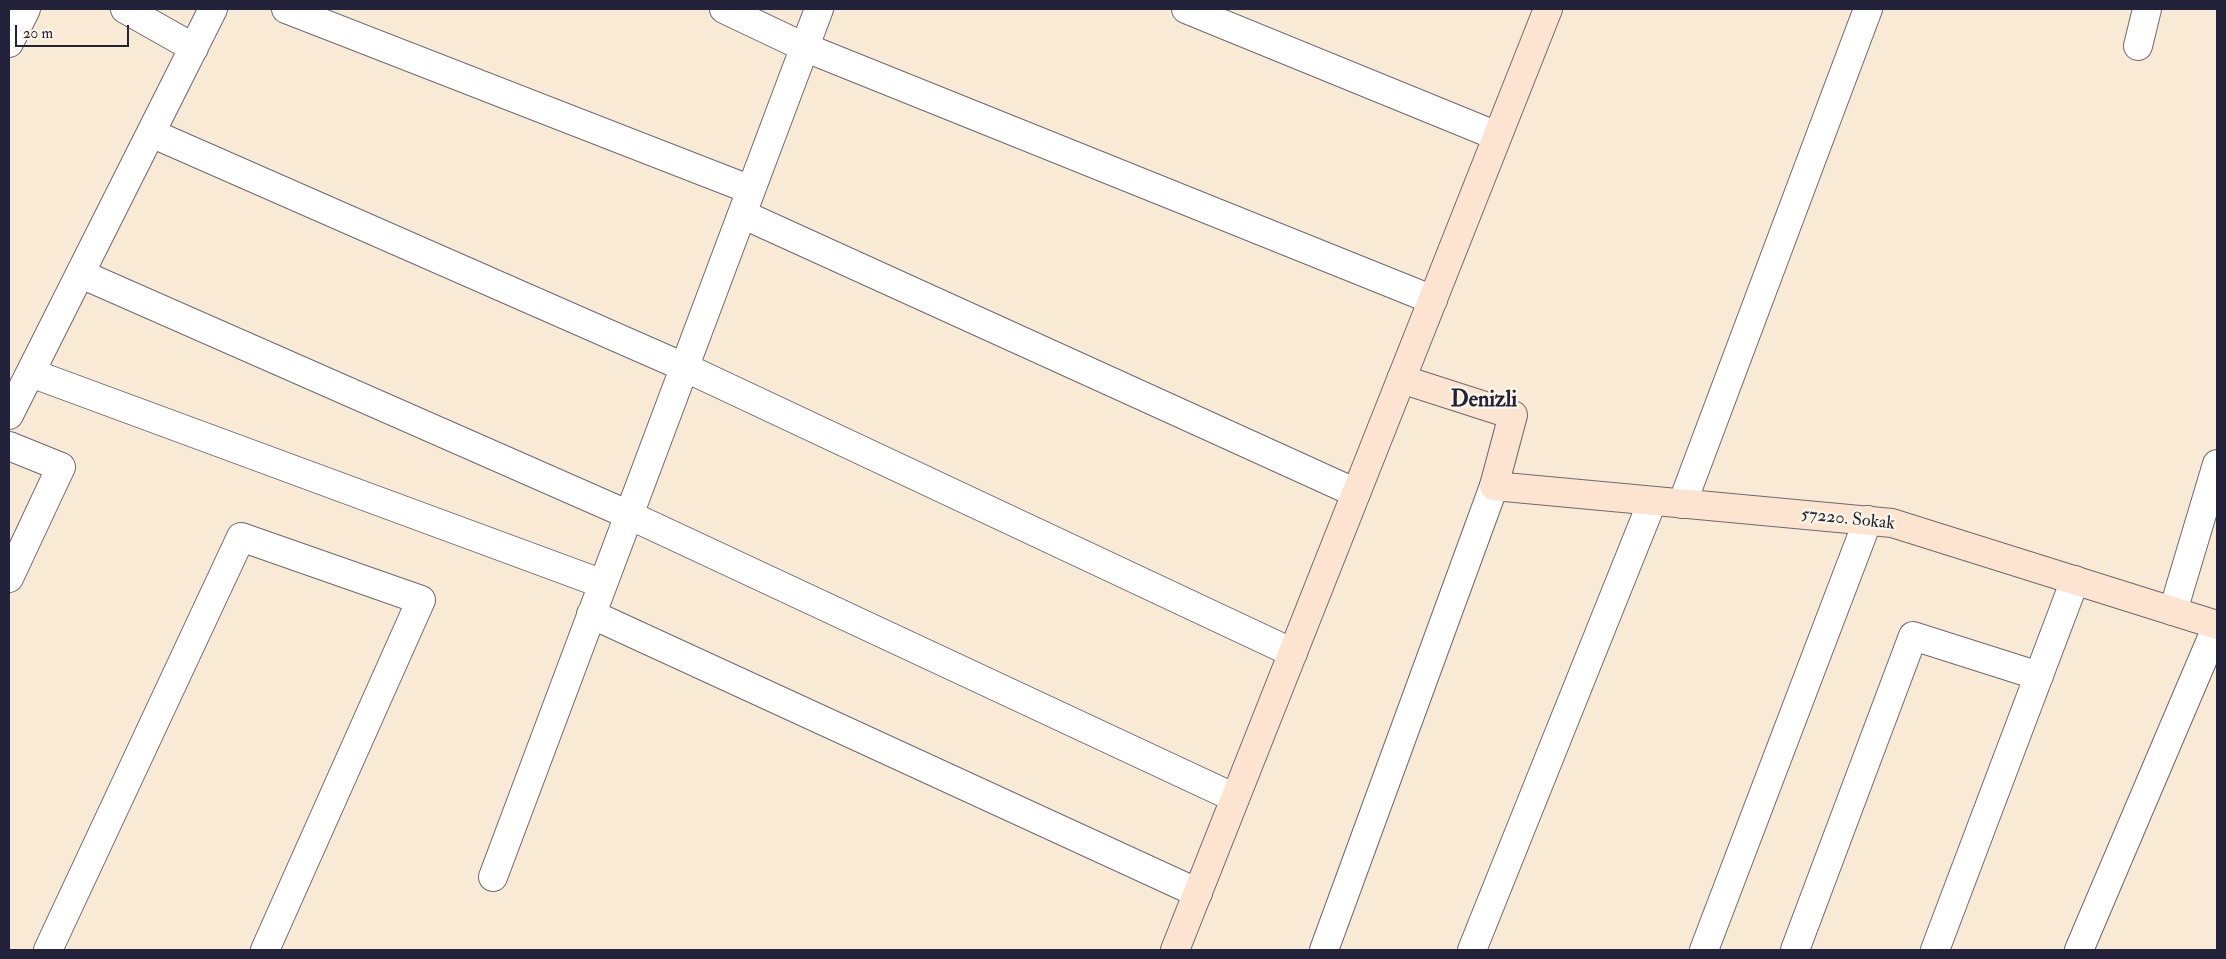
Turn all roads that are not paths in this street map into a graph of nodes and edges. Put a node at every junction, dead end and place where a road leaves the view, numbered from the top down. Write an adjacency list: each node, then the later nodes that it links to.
1 (26, 9): 11 (street)
2 (125, 9): 14 (street)
3 (213, 9): 14 (street)
4 (286, 9): 17 (street)
5 (724, 9): 13 (street)
6 (819, 9): 13 (street)
7 (1186, 9): 16 (street)
8 (1548, 9): 16 (street)
9 (1868, 9): 29 (street)
10 (2147, 9): 12 (street)
11 (9, 43)
12 (2138, 46)
13 (804, 47): 17 (street); 19 (street)
14 (194, 48): 15 (street)
15 (151, 133): 18 (street); 20 (street)
16 (1497, 136): 19 (street)
17 (746, 202): 20 (street); 27 (street)
18 (82, 274): 21 (street); 30 (street)
19 (1433, 300): 22 (street)
20 (684, 367): 30 (street); 38 (street)
21 (30, 373): 23 (street); 34 (street)
22 (1401, 379): 26 (street); 27 (street)
23 (9, 415)
24 (9, 446): 32 (street)
25 (2217, 464): 35 (street)
26 (1494, 486): 28 (street, 57220. Sokak); 46 (street)
27 (1356, 493): 38 (street)
28 (1652, 502): 29 (street, 57220. Sokak); 47 (street)
29 (1682, 504): 31 (street, 57220. Sokak)
30 (628, 516): 34 (street); 40 (street)
31 (1868, 520): 33 (street, 57220. Sokak); 48 (street)
32 (9, 578)
33 (2075, 580): 35 (street, 57220. Sokak); 39 (street)
34 (603, 584): 36 (street)
35 (2173, 611): 37 (street, 57220. Sokak)
36 (592, 614): 41 (street); 42 (street)
37 (2217, 626): 51 (street)
38 (1293, 653): 40 (street)
39 (2039, 676): 49 (street); 50 (street)
40 (1235, 798): 42 (street)
41 (493, 877)
42 (1198, 892): 45 (street)
43 (48, 950): 44 (street)
44 (265, 950)
45 (1176, 950)
46 (1324, 950)
47 (1472, 950)
48 (1704, 950)
49 (1795, 950)
50 (1935, 950)
51 (2079, 950)

